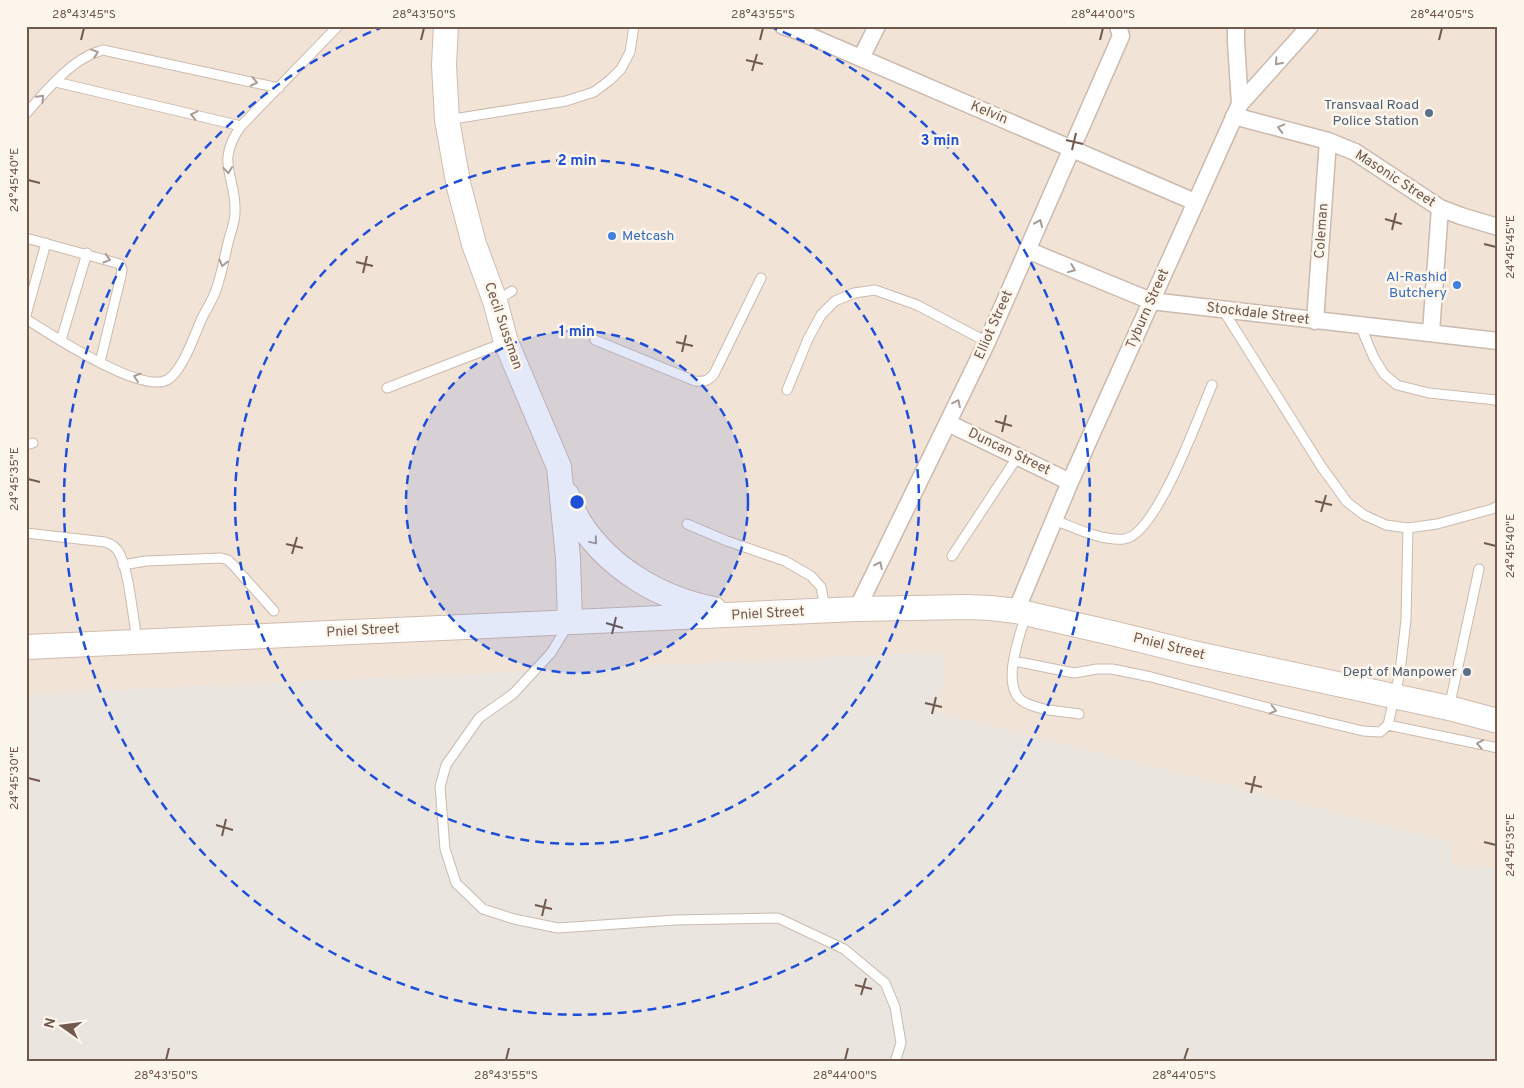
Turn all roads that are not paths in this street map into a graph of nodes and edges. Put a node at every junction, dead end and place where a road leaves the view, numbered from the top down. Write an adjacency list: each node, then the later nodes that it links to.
1 (338, 26): 11 (lane)
2 (446, 26): 14 (main road, Cecil Sussman)
3 (634, 26): 14 (lane)
4 (782, 26): 9 (street, Kelvin)
5 (877, 26): 9 (street)
6 (1236, 26): 12 (street)
7 (1310, 26): 12 (street, Tyburn Street, one-way to 12)
8 (1120, 31): 17 (street, Elliot Street)
9 (861, 58): 17 (street, Kelvin)
10 (56, 82): 11 (lane, one-way to 11); 13 (lane, one-way to 10); 15 (lane, one-way to 10)
11 (279, 88): 15 (lane)
12 (1237, 110): 16 (street, Masonic Street, one-way to 12); 18 (street, Tyburn Street)
13 (26, 114)
14 (447, 120): 35 (main road, Cecil Sussman)
15 (241, 126): 37 (lane, one-way to 37)
16 (1328, 141): 19 (street, Masonic Street); 29 (street, Coleman)
17 (1070, 148): 18 (street, Kelvin); 23 (street, Elliot Street, one-way to 17)
18 (1195, 202): 26 (street, Tyburn Street)
19 (1440, 208): 20 (street, Masonic Street); 31 (street)
20 (1498, 227)
21 (26, 238): 22 (lane)
22 (46, 243): 24 (lane); 28 (lane)
23 (1027, 250): 26 (street, Stockdale Street, one-way to 26); 36 (street, Elliot Street)
24 (86, 253): 32 (lane); 37 (lane, one-way to 37)
25 (761, 278): 33 (lane)
26 (1151, 301): 27 (street, Stockdale Street); 45 (street, Tyburn Street)
27 (1223, 310): 29 (street, Stockdale Street); 49 (lane)
28 (26, 317): 32 (lane)
29 (1315, 321): 30 (street, Stockdale Street)
30 (1360, 325): 31 (street, Stockdale Street); 41 (lane)
31 (1431, 332): 34 (street, Stockdale Street)
32 (61, 340): 37 (lane)
33 (595, 340)
34 (1498, 341)
35 (506, 342): 39 (lane); 44 (main road, Cecil Sussman)
36 (987, 342): 40 (lane); 42 (street, Elliot Street, one-way to 36)
37 (100, 362)
38 (1212, 385): 47 (lane)
39 (387, 388)
40 (787, 390)
41 (1497, 400)
42 (948, 423): 43 (street, Duncan Street); 54 (street, Elliot Street, one-way to 42)
43 (1018, 456): 45 (street, Duncan Street); 51 (lane)
44 (559, 466): 58 (main road, one-way to 58); 59 (main road, Cecil Sussman)
45 (1070, 482): 47 (street, Tyburn Street)
46 (1498, 506): 49 (lane)
47 (1054, 520): 57 (street, Tyburn Street)
48 (687, 524): 56 (lane)
49 (1408, 528): 63 (lane)
50 (26, 533): 52 (lane)
51 (952, 556)
52 (123, 565): 55 (lane); 60 (lane)
53 (1479, 569): 64 (lane)
54 (857, 609): 56 (main road, Pniel Street); 57 (main road, Pniel Street)
55 (274, 611)
56 (826, 611): 58 (main road, Pniel Street)
57 (1021, 612): 62 (lane); 63 (main road, Pniel Street)
58 (782, 613): 59 (main road, Pniel Street)
59 (570, 622): 60 (main road, Pniel Street); 69 (lane)
60 (137, 641): 61 (main road, Pniel Street)
61 (26, 647)
62 (1014, 661): 65 (lane); 67 (lane, one-way to 67)
63 (1396, 697): 64 (main road, Pniel Street); 67 (lane)
64 (1449, 708): 66 (main road, Pniel Street)
65 (1079, 714)
66 (1498, 721)
67 (1388, 725): 68 (lane, one-way to 67)
68 (1498, 748)
69 (895, 1062)

